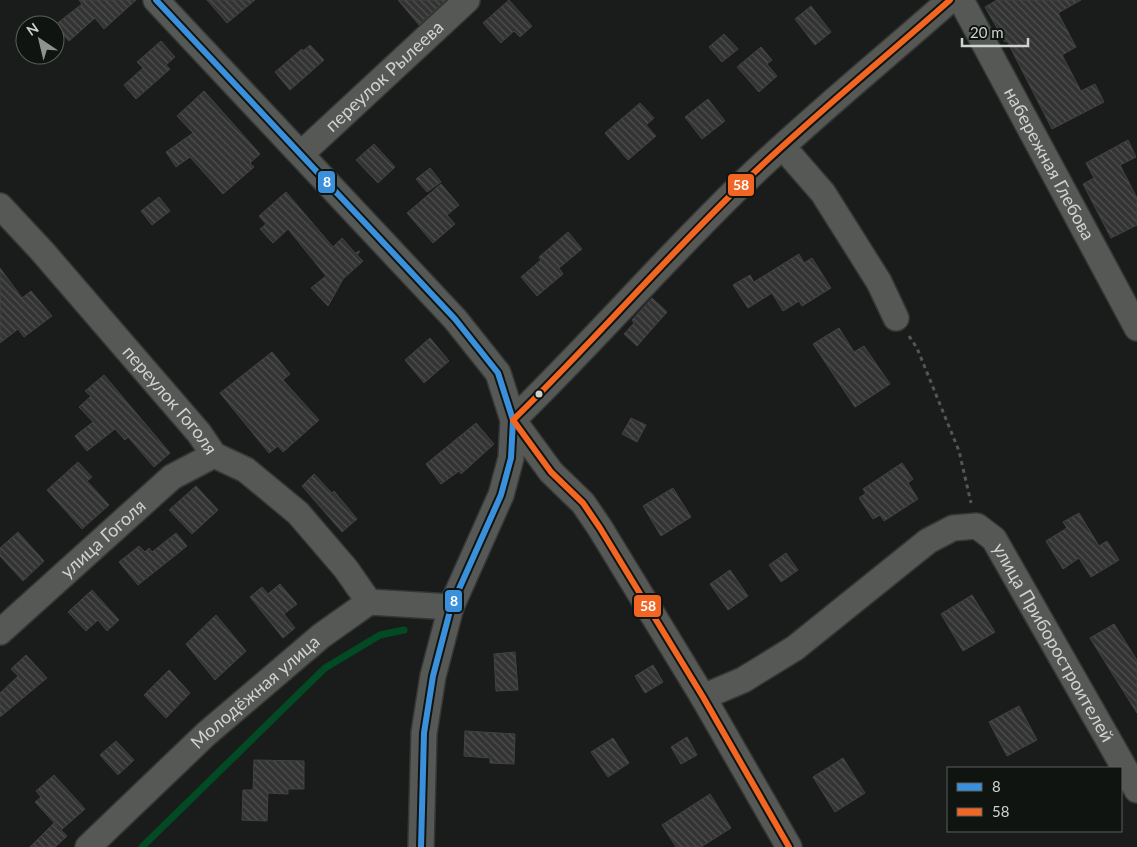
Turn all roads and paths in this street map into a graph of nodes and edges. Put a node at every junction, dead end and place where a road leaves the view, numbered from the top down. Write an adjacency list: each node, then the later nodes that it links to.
1 (156, 0): 6 (street)
2 (467, 0): 6 (street, переулок Рылеева)
3 (950, 0): 5 (street)
4 (961, 0): 9 (street, набережная Глебова)
5 (783, 147): 8 (street); 10 (street)
6 (301, 154): 10 (street)
7 (0, 206): 11 (street, переулок Гоголя)
8 (896, 318): 12 (path)
9 (1137, 328)
10 (513, 420): 14 (street); 16 (street)
11 (214, 455): 13 (street, переулок Гоголя); 15 (street, улица Гоголя)
12 (977, 526): 16 (street); 17 (street, улица Приборостроителей)
13 (369, 602): 14 (street); 18 (street, Молодёжная улица)
14 (451, 607): 19 (street)
15 (0, 632)
16 (703, 697): 20 (street)
17 (1137, 790)
18 (88, 847)
19 (421, 847)
20 (789, 847)

